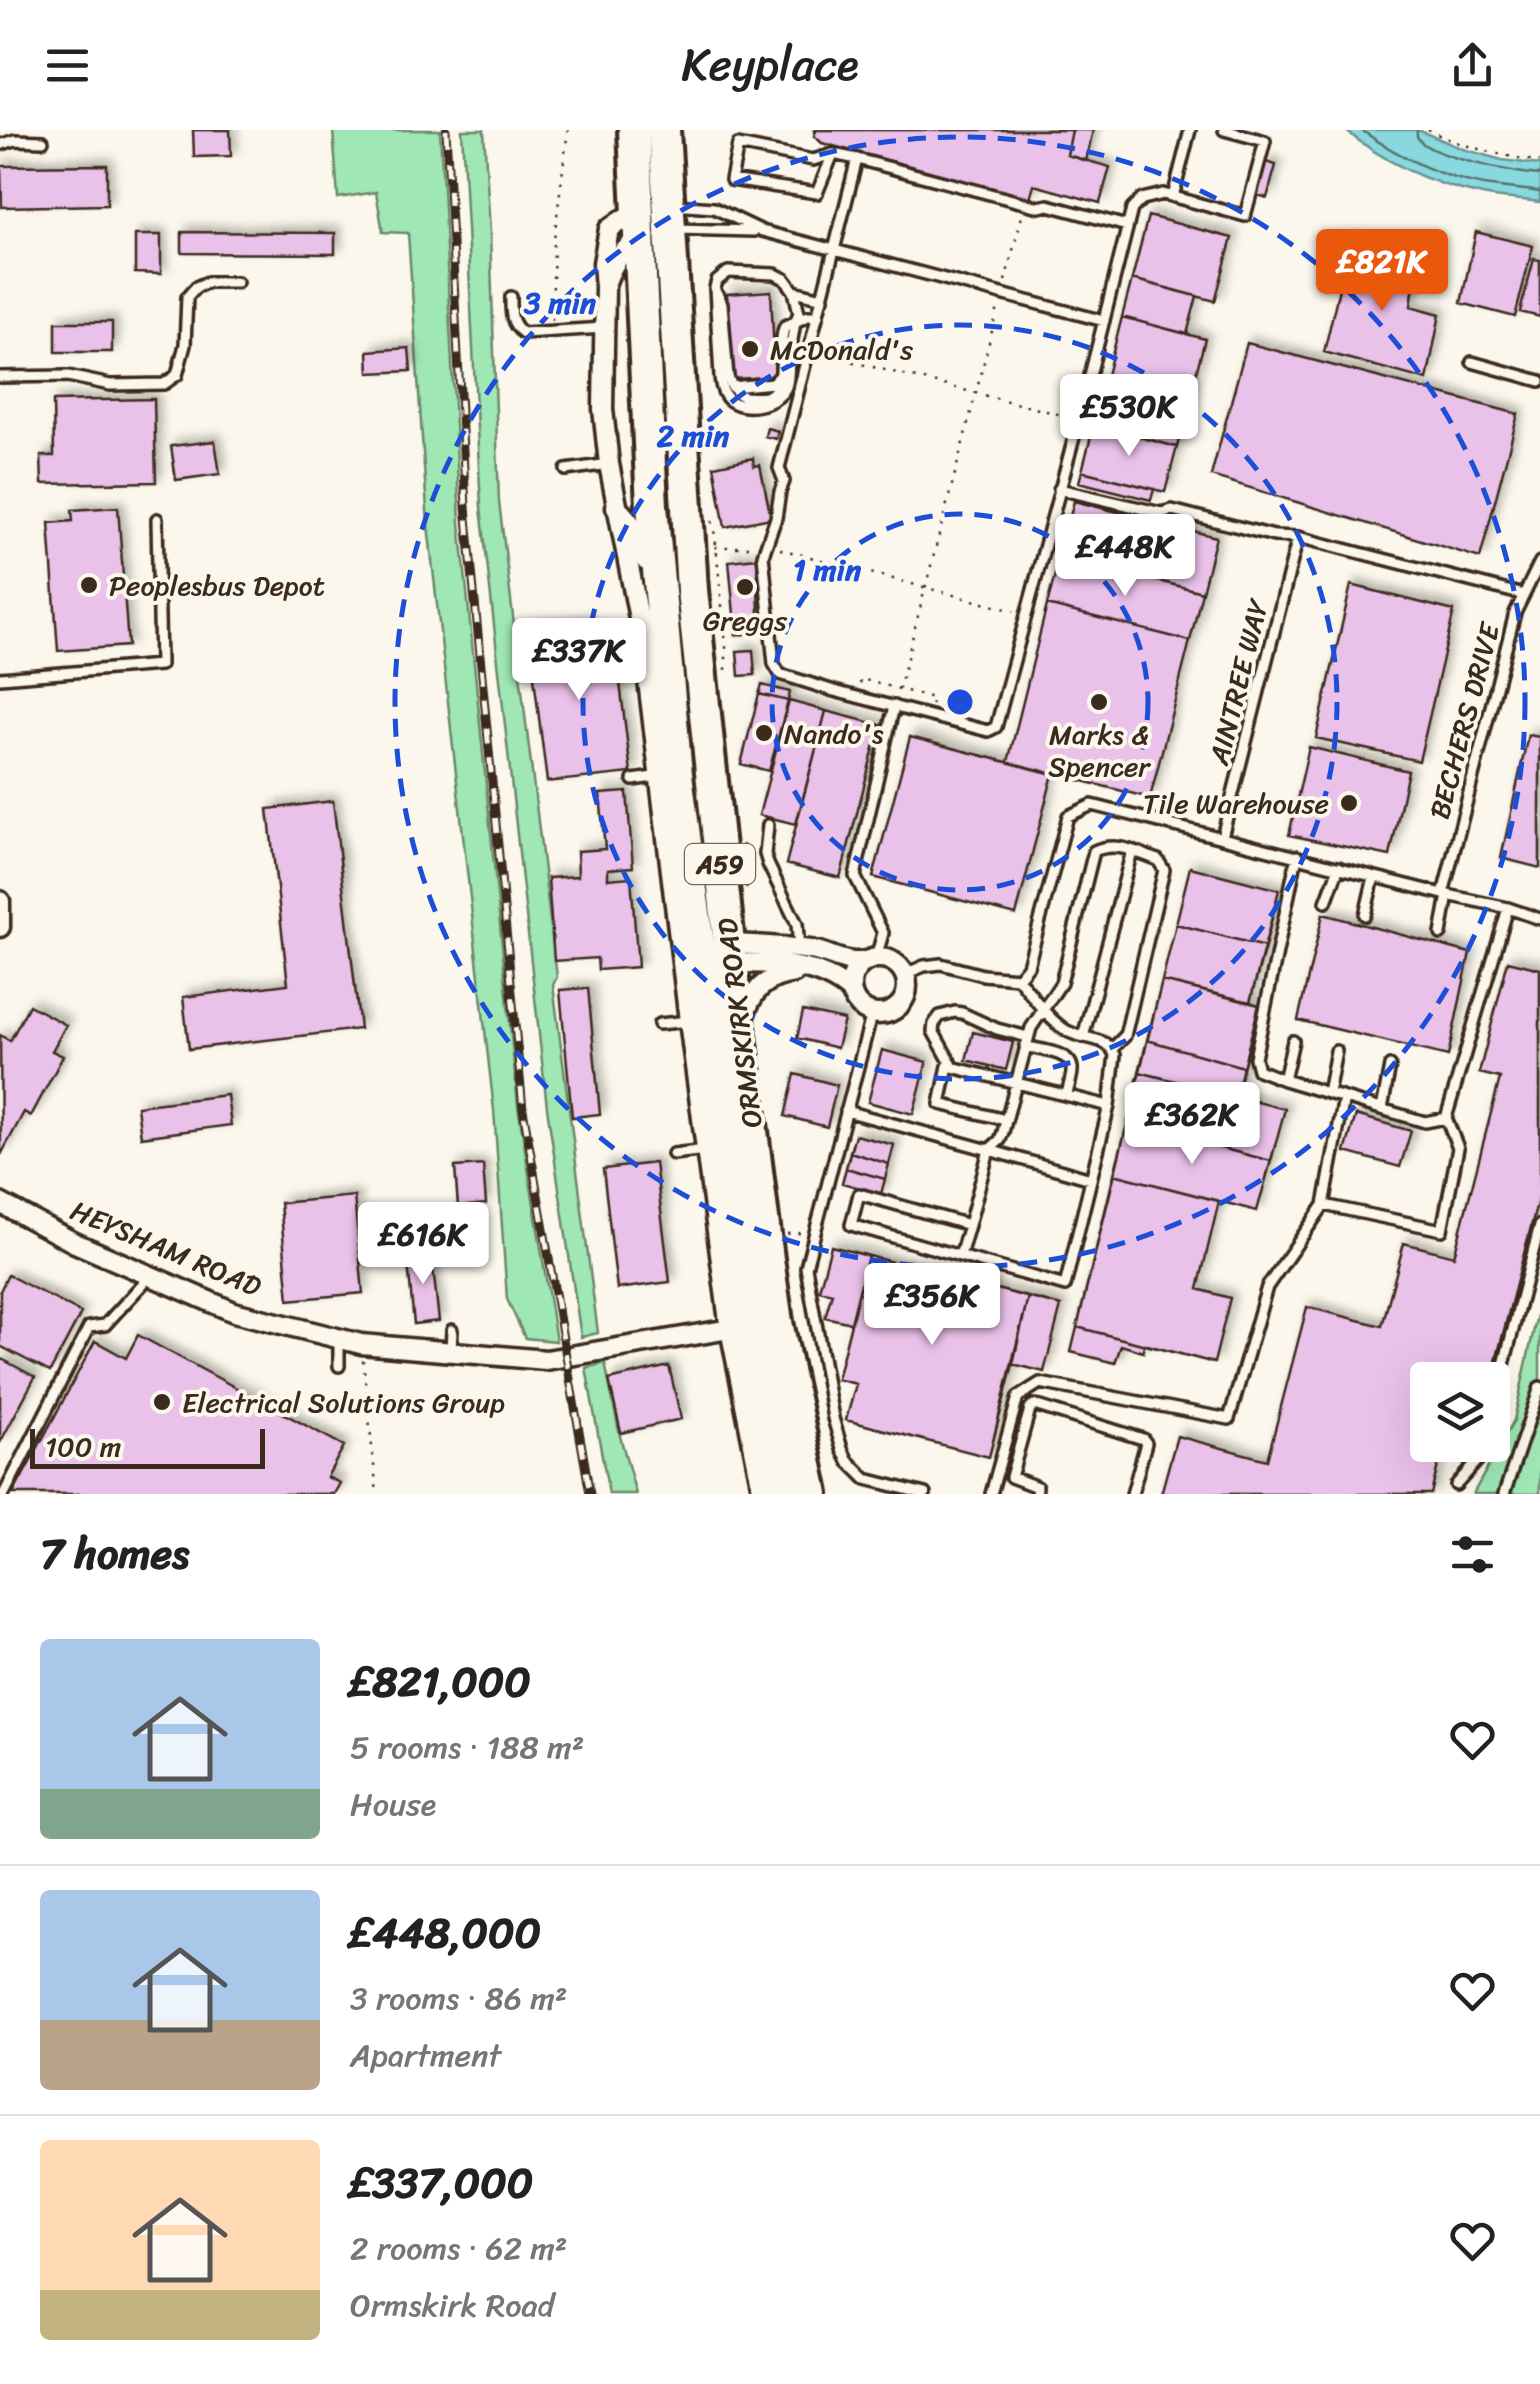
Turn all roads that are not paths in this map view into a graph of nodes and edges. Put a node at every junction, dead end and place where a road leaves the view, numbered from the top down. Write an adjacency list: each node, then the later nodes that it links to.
1 (634, 130): 11 (highway, ORMSKIRK ROAD / A59)
2 (649, 130): 11 (street, ORMSKIRK ROAD / A59)
3 (664, 130): 11 (highway, ORMSKIRK ROAD / A59)
4 (1190, 130): 10 (lane)
5 (1224, 130): 10 (lane)
6 (43, 141): 7 (lane)
7 (0, 144)
8 (833, 154): 8 (lane); 9 (lane)
9 (857, 159): 12 (lane); 14 (lane)
10 (1173, 196): 12 (lane)
11 (653, 222): 13 (lane); 13 (lane); 23 (street); 35 (highway, ORMSKIRK ROAD / A59); 55 (highway, ORMSKIRK ROAD / A59)
12 (1127, 226): 21 (lane)
13 (762, 231): 14 (lane)
14 (832, 250): 19 (lane); 21 (lane)
15 (237, 282): 25 (lane)
16 (715, 288): 17 (lane); 22 (lane); 22 (lane)
17 (794, 291): 19 (lane); 22 (lane)
18 (511, 297): 23 (lane)
19 (822, 298): 20 (lane)
20 (818, 316): 22 (lane); 37 (lane)
21 (1104, 321): 29 (lane)
22 (795, 322)
23 (604, 328): 27 (street)
24 (1472, 362): 26 (lane)
25 (0, 377)
26 (1540, 381)
27 (609, 464): 28 (lane); 30 (street)
28 (566, 470)
29 (1059, 489): 32 (lane); 37 (lane)
30 (616, 507): 35 (street); 38 (street)
31 (156, 518): 36 (lane)
32 (1298, 537): 34 (lane); 41 (lane, AINTREE WAY)
33 (1540, 562): 34 (lane, BECHERS DRIVE)
34 (1524, 595): 46 (lane, BECHERS DRIVE)
35 (668, 674): 55 (highway, ORMSKIRK ROAD / A59)
36 (0, 678)
37 (894, 706): 56 (lane)
38 (660, 776): 39 (lane); 63 (street)
39 (632, 780)
40 (768, 825): 54 (lane)
41 (1222, 838): 43 (lane); 59 (lane)
42 (1132, 851): 61 (lane); 66 (lane); 69 (lane)
43 (1296, 856): 44 (lane); 73 (lane)
44 (1339, 868): 45 (lane); 48 (lane)
45 (1374, 876): 46 (lane); 50 (lane)
46 (1446, 895): 49 (lane); 53 (lane, BECHERS DRIVE)
47 (0, 901): 52 (street)
48 (1326, 902)
49 (1508, 908): 51 (lane); 81 (lane)
50 (1364, 915)
51 (1540, 920)
52 (0, 927)
53 (1441, 934)
54 (799, 949): 55 (street); 56 (street)
55 (721, 957): 57 (street); 65 (highway, ORMSKIRK ROAD / A59); 104 (highway, ORMSKIRK ROAD / A59)
56 (871, 960): 58 (street); 60 (street)
57 (819, 971): 60 (street); 65 (street)
58 (905, 974): 59 (lane); 62 (street)
59 (1018, 978): 61 (lane)
60 (852, 993): 62 (street)
61 (1043, 1007): 66 (lane); 68 (lane)
62 (872, 1014): 80 (lane)
63 (689, 1021): 64 (lane); 83 (street)
64 (659, 1024)
65 (739, 1031): 105 (highway, ORMSKIRK ROAD / A59)
66 (1083, 1037): 69 (lane)
67 (1293, 1040): 73 (lane)
68 (1026, 1042): 72 (lane); 74 (lane); 76 (lane)
69 (1113, 1048): 78 (lane)
70 (1336, 1051): 75 (lane)
71 (1390, 1066): 79 (lane)
72 (953, 1067): 74 (lane); 82 (lane)
73 (1284, 1080): 75 (lane)
74 (1016, 1082): 76 (lane); 82 (lane)
75 (1328, 1093): 77 (lane)
76 (1067, 1095): 78 (lane)
77 (1344, 1098): 79 (lane); 88 (lane)
78 (1108, 1106): 86 (lane)
79 (1382, 1109): 81 (lane)
80 (846, 1111): 84 (lane); 106 (lane)
81 (1446, 1118): 88 (lane)
82 (1006, 1120): 84 (lane)
83 (706, 1150): 85 (lane); 93 (street)
84 (990, 1150): 86 (lane); 89 (lane)
85 (672, 1154)
86 (1091, 1178): 91 (lane)
87 (0, 1203): 92 (street, HEYSHAM ROAD)
88 (1324, 1205): 107 (lane)
89 (968, 1225): 91 (lane); 91 (lane)
90 (1540, 1225): 97 (lane)
91 (960, 1256)
92 (150, 1276): 95 (street, HEYSHAM ROAD); 102 (lane)
93 (730, 1329): 96 (street, HEYSHAM ROAD); 103 (street)
94 (452, 1330): 96 (lane)
95 (339, 1338): 96 (street, HEYSHAM ROAD); 98 (lane)
96 (451, 1350)
97 (1505, 1362)
98 (339, 1366)
99 (1540, 1387): 110 (lane)
100 (1476, 1462): 101 (lane)
101 (1456, 1485)
102 (4, 1494)
103 (762, 1494)
104 (784, 1494)
105 (813, 1494)
106 (925, 1494)
107 (991, 1494)
108 (1036, 1494): 109 (lane)
109 (1132, 1494)
110 (1504, 1494)

